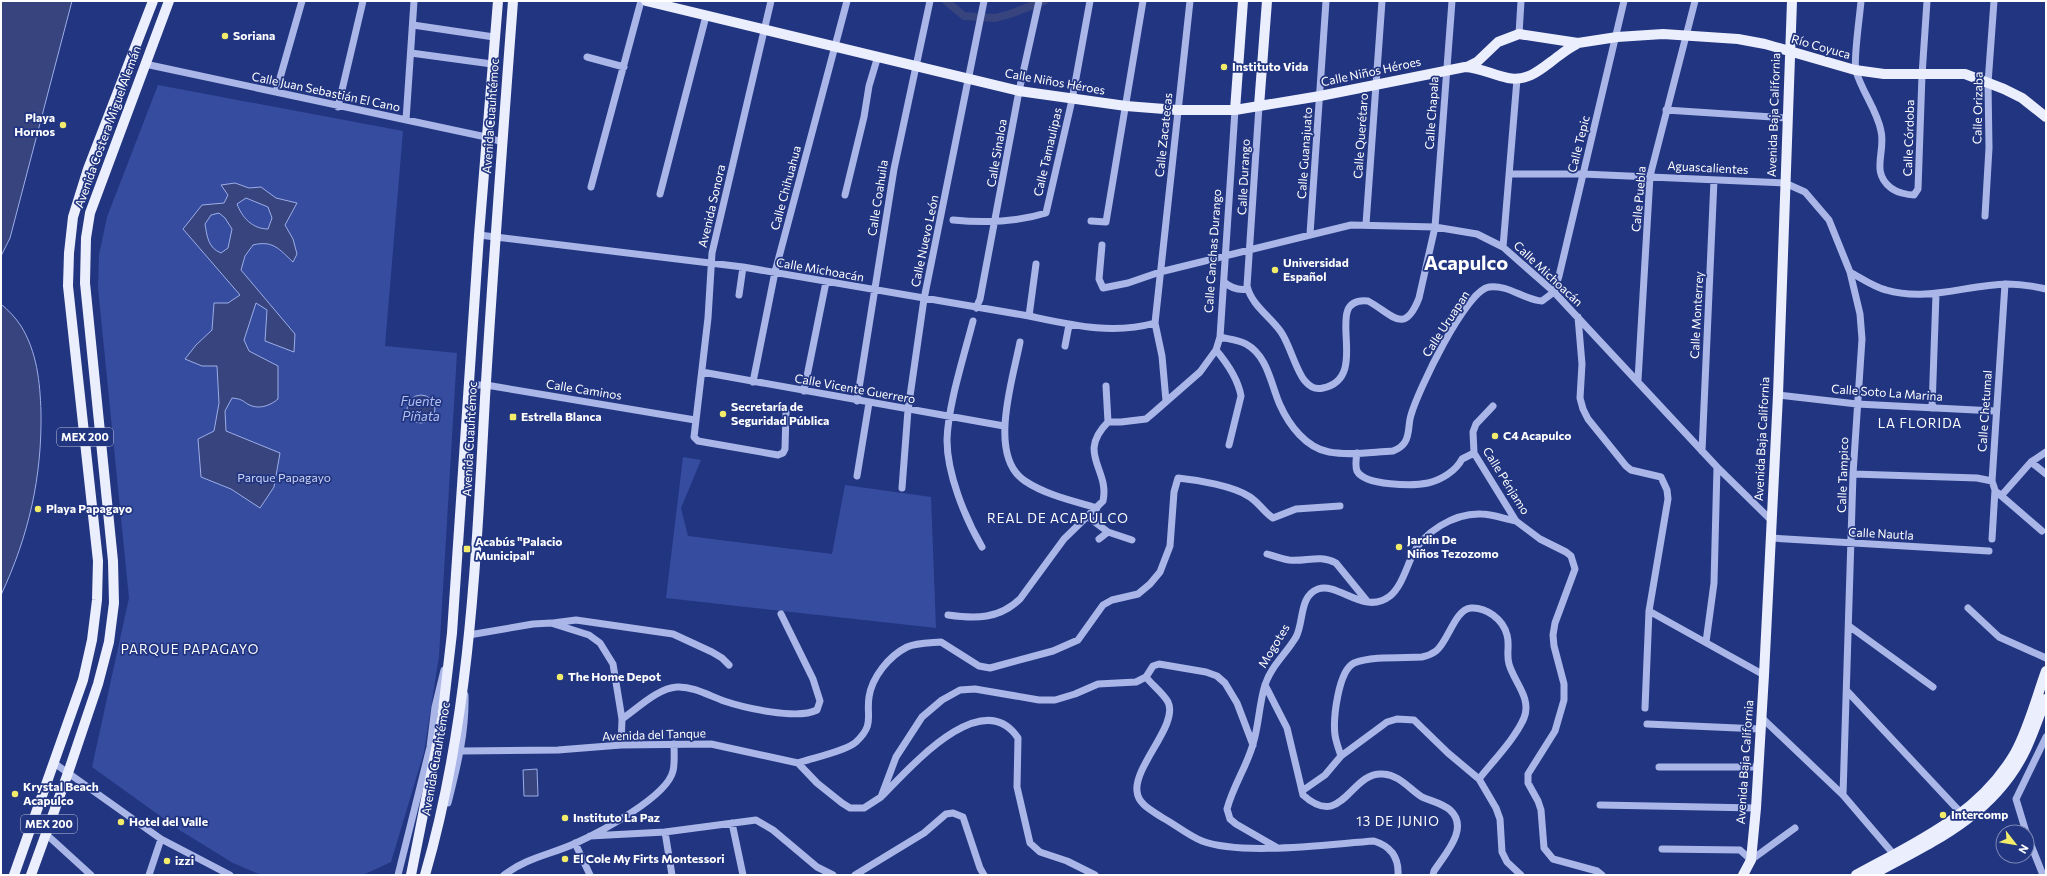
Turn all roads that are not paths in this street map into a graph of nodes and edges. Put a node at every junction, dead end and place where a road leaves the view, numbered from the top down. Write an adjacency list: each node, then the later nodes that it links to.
1 (153, 1): 203 (main road, Avenida Costera Miguel Alemán / MEX 200)
2 (170, 1): 46 (main road, Avenida Costera Miguel Alemán / MEX 200)
3 (302, 1): 60 (street)
4 (363, 1): 65 (street)
5 (414, 1): 31 (street)
6 (498, 1): 35 (main road, Avenida Cuauhtémoc)
7 (513, 1): 73 (main road, Avenida Cuauhtémoc)
8 (641, 1): 49 (street)
9 (646, 1): 30 (main road, Calle Niños Héroes)
10 (771, 1): 32 (street, Avenida Sonora)
11 (847, 1): 39 (street, Calle Chihuahua)
12 (1039, 1): 59 (street, Calle Sinaloa)
13 (1090, 1): 62 (street, Calle Tamaulipas)
14 (1143, 1): 63 (street)
15 (1190, 1): 66 (street, Calle Zacatecas)
16 (1243, 1): 67 (main road, Calle Canchas Durango)
17 (1268, 1): 64 (main road)
18 (1326, 1): 61 (street, Calle Guanajuato)
19 (1382, 1): 58 (street, Calle Querétaro)
20 (1452, 1): 51 (street, Calle Chapala)
21 (1521, 1): 33 (street)
22 (1624, 1): 36 (street, Calle Tepic)
23 (1695, 1): 34 (street, Calle Puebla)
24 (1792, 1): 40 (main road, Avenida Baja California)
25 (1861, 1): 53 (street)
26 (1927, 1): 54 (street, Calle Córdoba)
27 (1994, 1): 57 (street, Calle Orizaba)
28 (930, 2): 48 (street, Calle Coahuila)
29 (983, 3): 55 (street, Calle Nuevo León)
30 (706, 16): 32 (main road, Calle Niños Héroes); 80 (street)
31 (412, 24): 35 (street); 41 (street)
32 (765, 30): 39 (main road, Calle Niños Héroes); 95 (street, Avenida Sonora)
33 (1519, 34): 37 (main road, Calle Niños Héroes); 45 (main road, Calle Niños Héroes)
34 (1686, 36): 36 (main road, Río Coyuca); 40 (main road, Río Coyuca); 68 (street, Calle Puebla)
35 (494, 37): 47 (main road, Avenida Cuauhtémoc)
36 (1616, 37): 38 (main road, Río Coyuca); 75 (street, Calle Tepic)
37 (1556, 41): 38 (main road, Río Coyuca); 42 (main road)
38 (1578, 43): 42 (main road, Río Coyuca)
39 (836, 46): 43 (main road, Calle Niños Héroes); 98 (street, Calle Chihuahua)
40 (1790, 51): 53 (main road, Río Coyuca); 70 (main road, Avenida Baja California)
41 (410, 53): 47 (street); 71 (street)
42 (1559, 55): 56 (main road, Calle Niños Héroes)
43 (878, 56): 48 (main road, Calle Niños Héroes); 81 (street)
44 (587, 57): 49 (street)
45 (1483, 57): 50 (main road, Calle Niños Héroes); 52 (main road)
46 (145, 64): 60 (street, Calle Juan Sebastián El Cano); 207 (main road, Avenida Costera Miguel Alemán / MEX 200)
47 (492, 64): 72 (main road, Avenida Cuauhtémoc)
48 (915, 66): 55 (main road, Calle Niños Héroes); 105 (street, Calle Coahuila)
49 (624, 67): 79 (street)
50 (1465, 68): 51 (main road, Calle Niños Héroes); 52 (main road, Calle Niños Héroes)
51 (1446, 70): 58 (main road, Calle Niños Héroes); 87 (street, Calle Chapala)
52 (1485, 70): 56 (main road, Calle Niños Héroes)
53 (1855, 70): 54 (main road, Río Coyuca); 54 (street, Calle Córdoba)
54 (1922, 75): 57 (main road, Río Coyuca)
55 (970, 79): 59 (main road, Calle Niños Héroes); 110 (street, Calle Nuevo León)
56 (1517, 79): 74 (street)
57 (1988, 83): 69 (main road, Río Coyuca); 82 (street, Calle Orizaba)
58 (1375, 84): 61 (main road, Calle Niños Héroes); 86 (street, Calle Querétaro)
59 (1020, 91): 62 (main road, Calle Niños Héroes); 84 (street, Calle Sinaloa)
60 (276, 92): 65 (street, Calle Juan Sebastián El Cano)
61 (1320, 96): 64 (main road, Calle Niños Héroes); 88 (street, Calle Guanajuato)
62 (1072, 100): 63 (main road, Calle Niños Héroes); 84 (street, Calle Tamaulipas)
63 (1126, 106): 66 (main road, Calle Niños Héroes); 85 (street)
64 (1259, 106): 67 (main road, Calle Niños Héroes); 93 (street, Calle Durango)
65 (338, 107): 71 (street, Calle Juan Sebastián El Cano)
66 (1177, 110): 67 (main road, Calle Niños Héroes); 99 (street, Calle Zacatecas)
67 (1235, 110): 94 (street, Calle Canchas Durango)
68 (1666, 110): 70 (street); 76 (street, Calle Puebla)
69 (2046, 117)
70 (1787, 118): 78 (main road, Avenida Baja California)
71 (406, 120): 72 (street, Calle Juan Sebastián El Cano)
72 (486, 137): 73 (street, Calle Juan Sebastián El Cano); 89 (main road, Avenida Cuauhtémoc)
73 (502, 142): 90 (main road, Avenida Cuauhtémoc)
74 (1510, 174): 75 (street, Aguascalientes); 92 (street)
75 (1583, 174): 76 (street, Aguascalientes); 107 (street, Calle Tepic)
76 (1650, 176): 77 (street, Aguascalientes); 122 (street, Calle Puebla)
77 (1714, 180): 78 (street, Aguascalientes); 143 (street, Calle Monterrey)
78 (1785, 182): 100 (street, Calle Tampico); 128 (main road, Avenida Baja California)
79 (591, 187)
80 (660, 194)
81 (845, 195)
82 (1986, 216)
83 (953, 220): 84 (street)
84 (996, 221): 111 (street, Calle Sinaloa)
85 (1091, 221)
86 (1366, 224): 87 (street, Calle Michoacán); 88 (street, Calle Michoacán)
87 (1435, 227): 92 (street, Calle Michoacán); 106 (street, Calle Chapala)
88 (1310, 234): 93 (street, Calle Michoacán)
89 (479, 235): 90 (street, Calle Michoacán); 124 (main road, Avenida Cuauhtémoc)
90 (495, 236): 95 (street, Calle Michoacán); 125 (main road, Avenida Cuauhtémoc)
91 (1102, 244): 99 (street, Calle Michoacán)
92 (1503, 247): 107 (street, Calle Michoacán)
93 (1251, 250): 94 (street, Calle Michoacán); 106 (street, Calle Durango)
94 (1226, 257): 99 (street, Calle Michoacán); 102 (street, Calle Canchas Durango)
95 (712, 262): 97 (street, Calle Michoacán); 121 (street, Avenida Sonora)
96 (1036, 264): 112 (street)
97 (744, 267): 98 (street, Calle Michoacán); 109 (street)
98 (775, 272): 101 (street, Calle Michoacán); 123 (street, Calle Chihuahua)
99 (1160, 272): 115 (street, Calle Zacatecas)
100 (1850, 272): 108 (street); 132 (street, Calle Tampico)
101 (826, 282): 105 (street, Calle Michoacán); 127 (street)
102 (1224, 282): 106 (street); 117 (street, Calle Canchas Durango)
103 (2005, 284): 104 (street); 108 (street); 136 (street, Calle Chetumal)
104 (2046, 288)
105 (874, 291): 110 (street, Calle Michoacán); 129 (street, Calle Coahuila)
106 (1248, 291)
107 (1554, 292): 113 (street, Calle Michoacán); 145 (street, Calle Uruapan)
108 (1936, 294): 134 (street)
109 (739, 295)
110 (924, 299): 111 (street, Calle Michoacán); 135 (street, Calle Nuevo León)
111 (976, 308): 112 (street, Calle Michoacán)
112 (1029, 316): 116 (street, Calle Michoacán)
113 (1578, 317): 122 (street, Calle Michoacán); 173 (street)
114 (973, 320): 138 (street)
115 (1155, 323): 116 (street, Calle Michoacán); 130 (street)
116 (1069, 325): 119 (street)
117 (1220, 337): 120 (street, Calle Canchas Durango); 145 (street, Calle Uruapan)
118 (1020, 342): 141 (street)
119 (1065, 346)
120 (1216, 350): 130 (street, Calle Canchas Durango); 142 (street)
121 (702, 372): 123 (street, Calle Vicente Guerrero); 139 (street, Avenida Sonora)
122 (1638, 380): 143 (street, Calle Michoacán)
123 (753, 382): 127 (street, Calle Vicente Guerrero)
124 (469, 385): 125 (street, Calle Caminos); 178 (main road, Avenida Cuauhtémoc)
125 (486, 385): 139 (street, Calle Caminos); 179 (main road, Avenida Cuauhtémoc)
126 (1106, 386): 140 (street)
127 (804, 391): 129 (street, Calle Vicente Guerrero)
128 (1778, 396): 132 (street, Calle Soto La Marina); 159 (main road, Avenida Baja California)
129 (857, 401): 131 (street, Calle Vicente Guerrero)
130 (1166, 401): 140 (street, Calle Canchas Durango)
131 (869, 403): 135 (street, Calle Vicente Guerrero); 151 (street)
132 (1857, 404): 134 (street, Calle Soto La Marina); 149 (street, Calle Tampico)
133 (1493, 406): 146 (street, Calle Pénjamo)
134 (1932, 408): 136 (street, Calle Soto La Marina)
135 (908, 410): 138 (street, Calle Vicente Guerrero); 153 (street, Calle Nuevo León)
136 (1995, 411): 152 (street, Calle Chetumal)
137 (786, 412): 139 (street, Avenida Sonora)
138 (950, 415): 141 (street, Calle Vicente Guerrero); 168 (street)
139 (695, 420)
140 (1108, 422): 157 (street)
141 (1004, 426): 157 (street)
142 (1229, 445)
143 (1702, 451): 148 (street, Calle Michoacán)
144 (2046, 452): 147 (street)
145 (1357, 453): 146 (street)
146 (1474, 453): 160 (street, Calle Pénjamo)
147 (2031, 462): 150 (street); 155 (street)
148 (1717, 467): 159 (street, Calle Michoacán); 180 (street)
149 (1853, 474): 152 (street); 167 (street, Calle Tampico)
150 (2046, 474)
151 (858, 476)
152 (1992, 481): 154 (street, Calle Chetumal)
153 (902, 488)
154 (1995, 490): 155 (street); 164 (street, Calle Chetumal)
155 (2001, 496): 161 (street)
156 (1340, 506): 204 (street)
157 (1097, 508): 158 (street)
158 (1088, 517): 162 (street); 175 (street)
159 (1771, 520): 163 (main road, Avenida Baja California)
160 (1516, 521): 171 (street); 249 (street, Calle Pénjamo)
161 (2042, 531)
162 (1108, 532): 165 (street); 166 (street)
163 (1771, 538): 167 (street, Calle Nautla); 184 (main road, Avenida Baja California)
164 (1992, 539)
165 (1099, 540)
166 (1132, 540)
167 (1852, 543): 169 (street, Calle Nautla); 177 (street, Calle Tampico)
168 (982, 547)
169 (1989, 551)
170 (1267, 554): 171 (street)
171 (1368, 602): 187 (street, Mogotes)
172 (1968, 608): 181 (street)
173 (1649, 611): 180 (street); 191 (street)
174 (781, 614): 193 (street)
175 (948, 616)
176 (551, 623): 179 (street); 182 (street); 193 (street)
177 (1849, 626): 188 (street); 189 (street, Calle Tampico)
178 (452, 633): 234 (street); 235 (main road, Avenida Cuauhtémoc)
179 (469, 635): 186 (main road, Avenida Cuauhtémoc)
180 (1706, 642): 184 (street)
181 (2046, 658)
182 (729, 665)
183 (2046, 671): 190 (main road)
184 (1764, 675): 192 (main road, Avenida Baja California)
185 (1146, 677): 200 (street); 211 (street); 223 (street)
186 (465, 678): 201 (street); 236 (main road, Avenida Cuauhtémoc)
187 (1265, 685): 200 (street, Mogotes); 209 (street)
188 (1933, 687)
189 (1847, 691): 210 (street, Calle Tampico); 214 (street)
190 (2041, 703): 195 (main road); 214 (main road)
191 (1645, 708)
192 (1761, 717): 196 (main road, Avenida Baja California); 210 (street)
193 (622, 719): 199 (street)
194 (1647, 724): 196 (street)
195 (2034, 728): 197 (street); 226 (main road)
196 (1760, 729): 206 (main road, Avenida Baja California)
197 (2046, 737): 216 (street)
198 (674, 744): 199 (street, Avenida del Tanque); 204 (street, Avenida del Tanque); 220 (street)
199 (621, 745): 201 (street, Avenida del Tanque)
200 (1253, 746): 223 (street, Mogotes)
201 (461, 751): 237 (street)
202 (1341, 756): 208 (street); 208 (street); 209 (street)
203 (54, 763): 207 (street); 229 (main road, Avenida Costera Miguel Alemán / MEX 200)
204 (798, 763): 211 (street)
205 (1659, 767): 206 (street)
206 (1758, 767): 213 (main road, Avenida Baja California)
207 (68, 773): 219 (main road, Avenida Costera Miguel Alemán / MEX 200); 221 (street)
208 (1479, 779): 248 (street)
209 (1302, 791): 247 (street)
210 (1843, 795): 226 (street)
211 (881, 797): 245 (street)
212 (1600, 805): 213 (street)
213 (1756, 808): 227 (main road, Avenida Baja California)
214 (1962, 814): 226 (main road)
215 (732, 823): 218 (street); 241 (street); 242 (street)
216 (2024, 824)
217 (1795, 828): 227 (street)
218 (665, 832): 220 (street); 240 (street)
219 (46, 834): 230 (main road, Avenida Costera Miguel Alemán / MEX 200); 231 (street)
220 (590, 836): 222 (street)
221 (161, 839): 228 (street); 232 (street)
222 (575, 843): 238 (street); 239 (street)
223 (1276, 847): 246 (street)
224 (1662, 849): 227 (street)
225 (2035, 855): 253 (street)
226 (1896, 857): 251 (main road); 252 (main road)
227 (1751, 860): 250 (main road, Avenida Baja California)
228 (219, 873): 233 (street)
229 (14, 875)
230 (31, 875)
231 (91, 875)
232 (149, 875)
233 (230, 875)
234 (398, 875)
235 (411, 875)
236 (425, 875)
237 (429, 875)
238 (504, 875)
239 (590, 875)
240 (672, 875)
241 (743, 875)
242 (833, 875)
243 (855, 875): 244 (street)
244 (984, 875)
245 (1095, 875)
246 (1398, 875)
247 (1433, 875)
248 (1521, 875)
249 (1602, 875)
250 (1743, 875)
251 (1856, 875)
252 (1872, 875)
253 (2043, 875)

